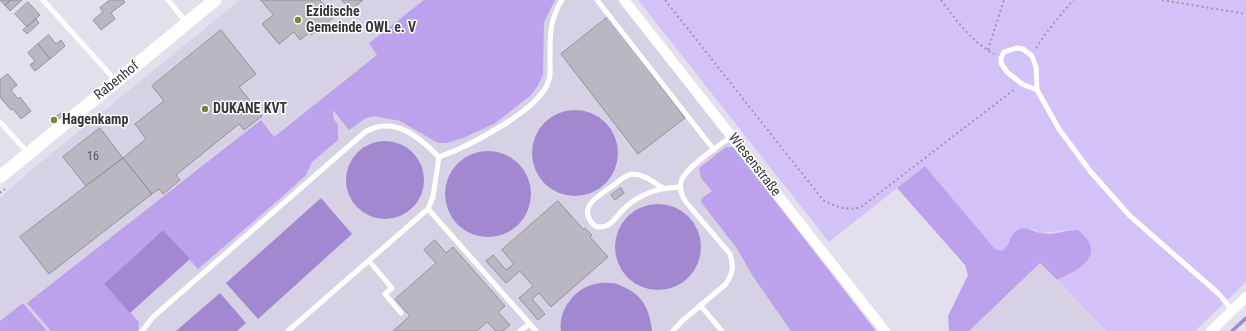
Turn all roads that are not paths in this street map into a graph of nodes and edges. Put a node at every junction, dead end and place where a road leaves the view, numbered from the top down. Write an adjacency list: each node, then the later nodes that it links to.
1 (43, 0): 8 (lane)
2 (168, 0): 7 (lane)
3 (215, 0): 7 (street, Rabenhof)
4 (562, 0): 14 (lane)
5 (597, 0): 12 (lane)
6 (624, 0): 11 (street, Wiesenstraße)
7 (187, 23): 8 (street, Rabenhof)
8 (116, 81): 13 (street, Rabenhof)
9 (1037, 90): 9 (lane); 22 (lane)
10 (0, 122): 13 (lane)
11 (732, 136): 12 (lane); 31 (street, Wiesenstraße)
12 (714, 150): 16 (lane)
13 (28, 153): 15 (street, Rabenhof)
14 (439, 157): 18 (lane); 25 (lane)
15 (0, 177)
16 (680, 187): 17 (lane); 21 (lane)
17 (663, 188): 17 (lane)
18 (428, 209): 19 (lane); 24 (lane)
19 (369, 261): 23 (lane); 26 (lane)
20 (1246, 297): 22 (street)
21 (700, 305): 29 (lane); 30 (lane)
22 (1232, 310): 32 (street)
23 (401, 314)
24 (529, 324): 27 (lane); 28 (lane)
25 (142, 331)
26 (288, 331)
27 (520, 331)
28 (536, 331)
29 (673, 331)
30 (722, 331)
31 (885, 331)
32 (1211, 331)

